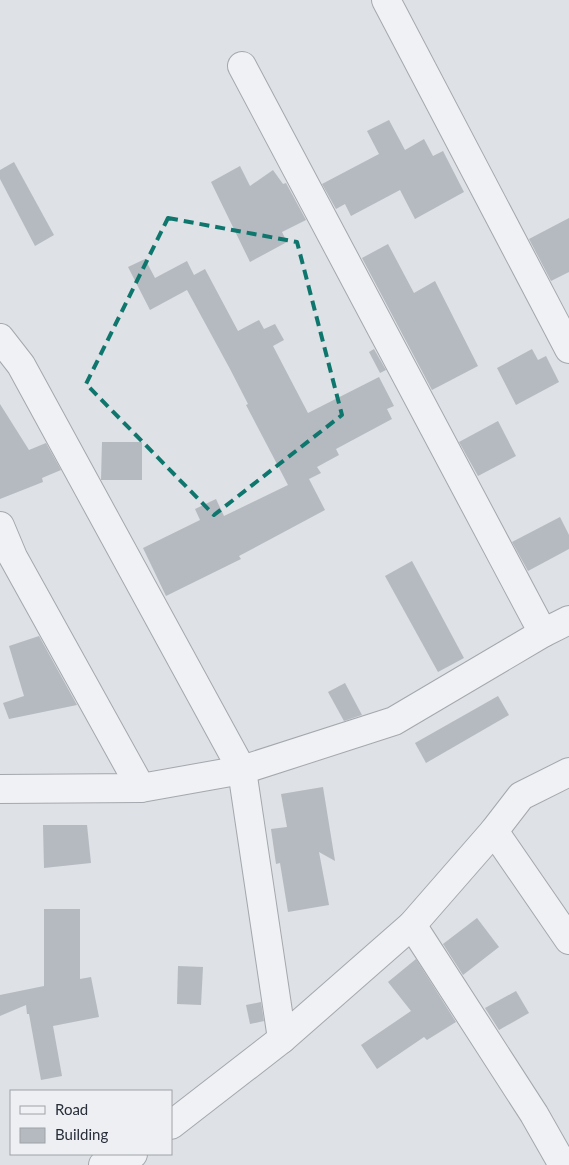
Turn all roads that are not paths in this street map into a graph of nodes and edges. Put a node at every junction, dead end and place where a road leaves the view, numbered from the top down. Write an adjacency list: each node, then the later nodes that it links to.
1 (386, 0): 4 (street)
2 (242, 66): 7 (street)
3 (0, 338): 8 (street)
4 (569, 348)
5 (0, 526): 10 (street)
6 (569, 620): 7 (street)
7 (543, 633): 8 (street)
8 (242, 770): 10 (street); 15 (street)
9 (569, 772): 12 (street)
10 (141, 788): 11 (street)
11 (0, 789)
12 (494, 831): 13 (street); 14 (street)
13 (412, 925): 15 (street); 19 (street)
14 (569, 940)
15 (282, 1039): 16 (street)
16 (172, 1124)
17 (130, 1155): 18 (street)
18 (103, 1165)
19 (563, 1165)

